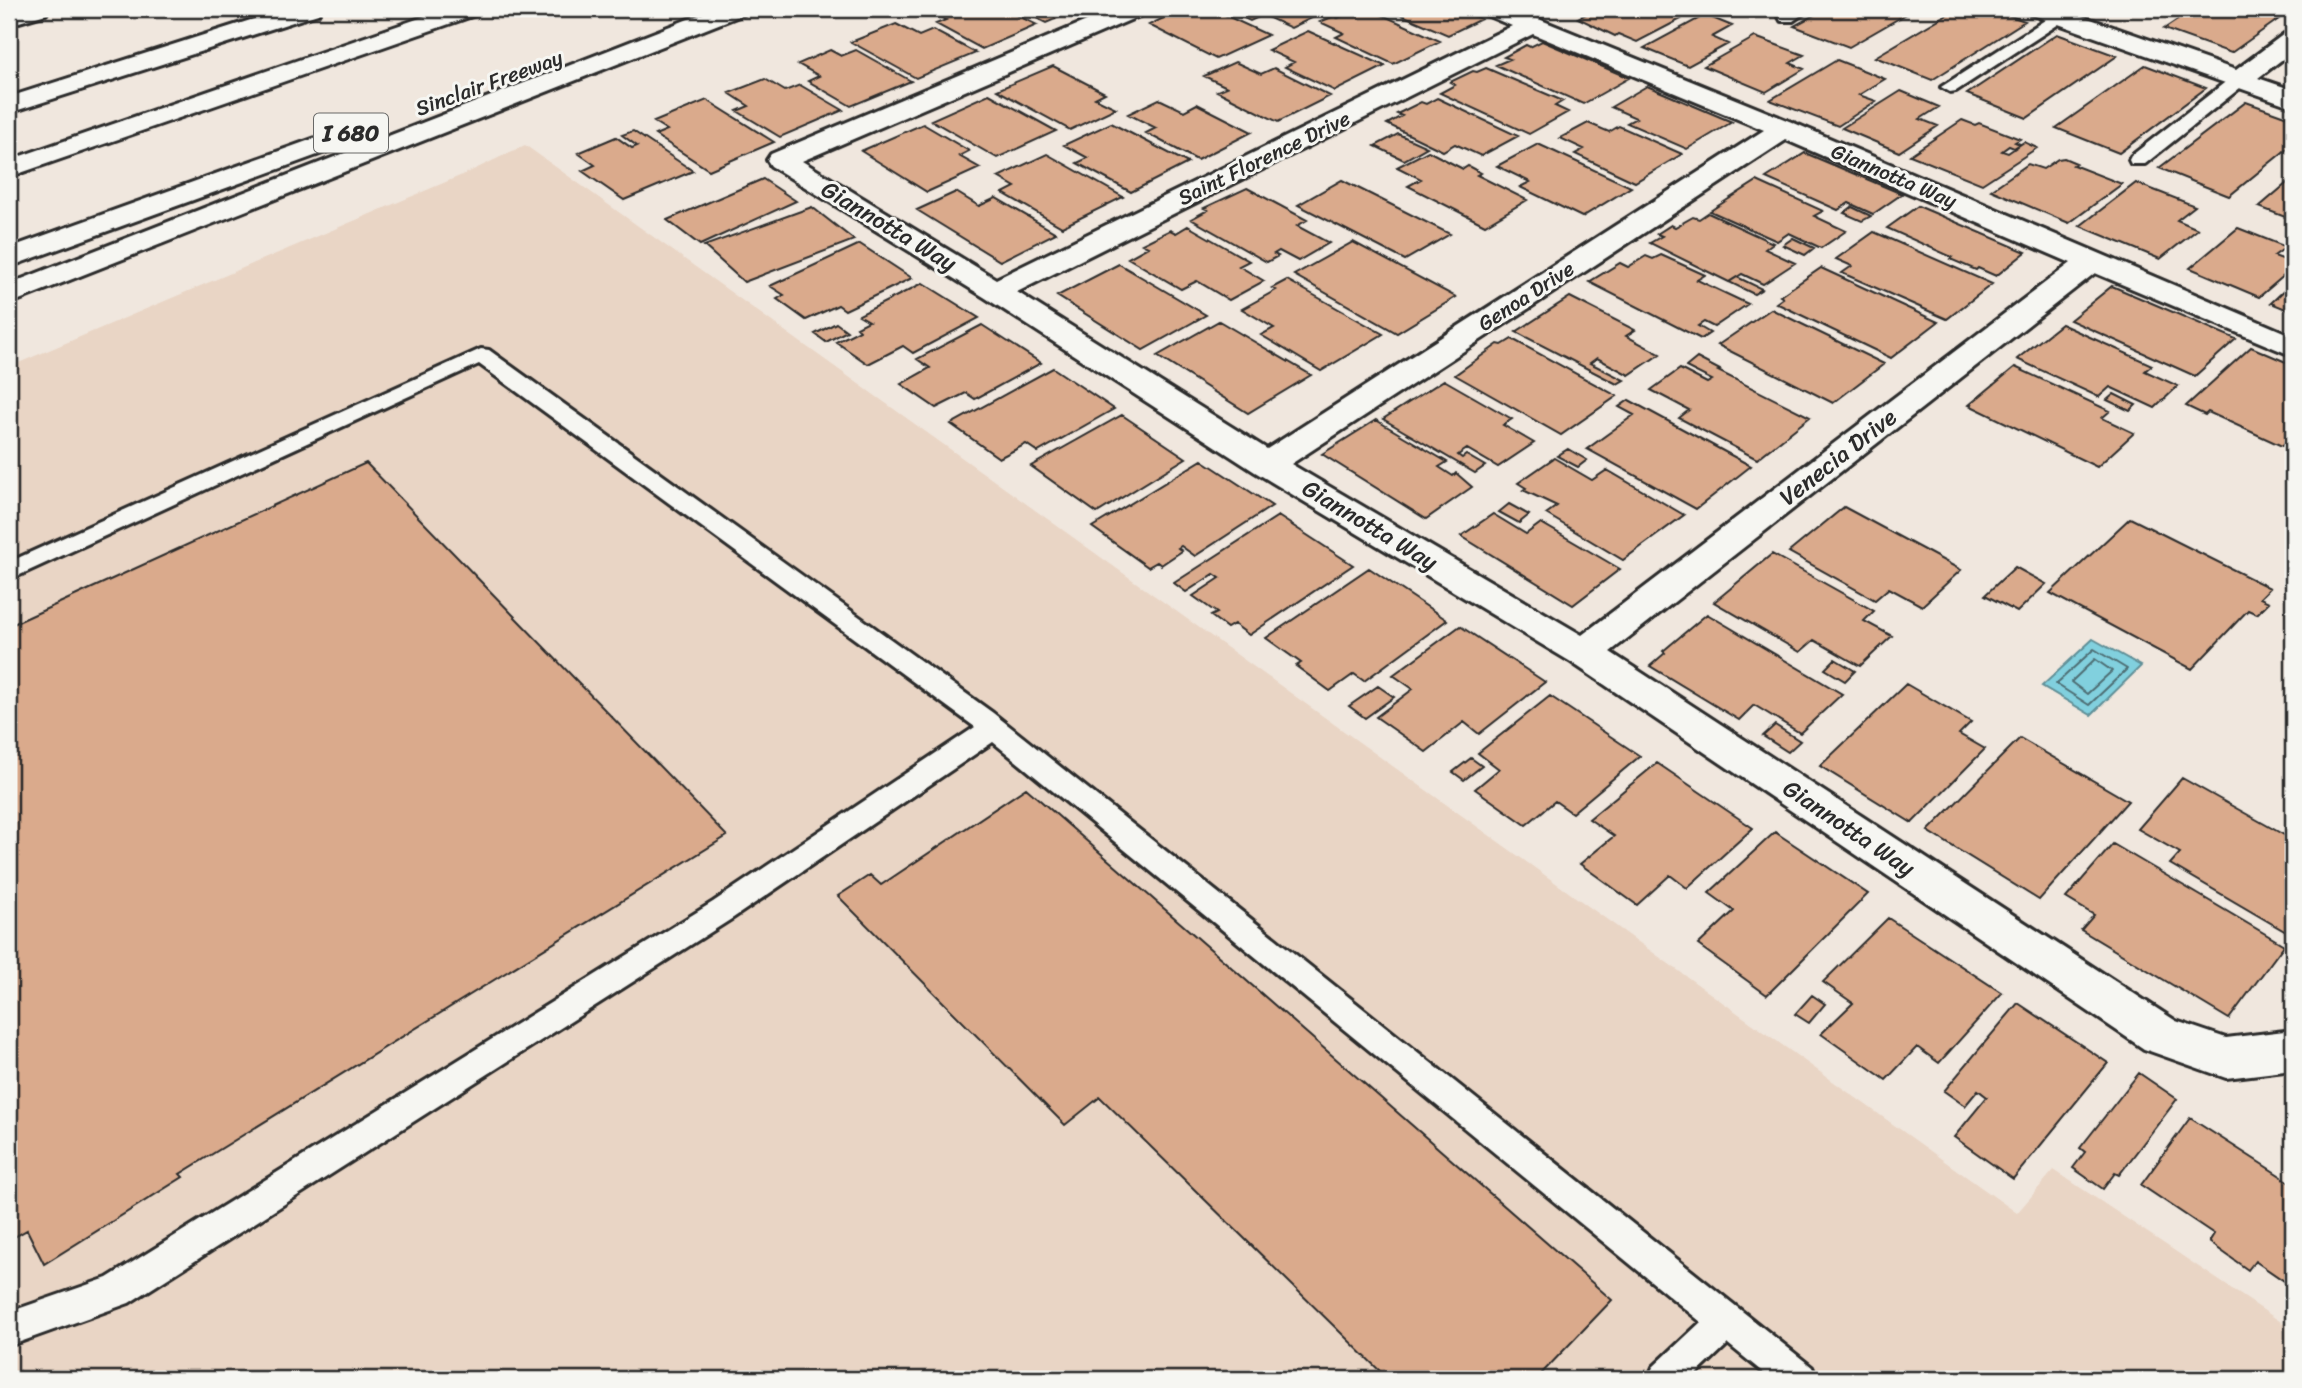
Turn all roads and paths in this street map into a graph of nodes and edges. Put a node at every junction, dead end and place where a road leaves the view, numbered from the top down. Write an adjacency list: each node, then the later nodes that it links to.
1 (37, 9): 9 (main road)
2 (309, 9): 15 (main road)
3 (469, 9): 18 (main road)
4 (694, 9): 19 (main road, Sinclair Freeway / I 680)
5 (735, 9): 22 (main road)
6 (1135, 9): 21 (main road, Giannotta Way)
7 (1493, 9): 10 (main road, Giannotta Way)
8 (2049, 12): 12 (main road); 13 (lane)
9 (9, 18)
10 (1533, 25): 16 (main road, Giannotta Way); 21 (main road, Saint Florence Drive)
11 (2293, 39): 12 (main road)
12 (2239, 80): 14 (main road); 17 (lane)
13 (1950, 87)
14 (2293, 99)
15 (9, 105)
16 (1784, 129): 20 (main road, Giannotta Way); 24 (main road, Genoa Drive)
17 (2138, 160)
18 (9, 169)
19 (9, 258)
20 (2092, 261): 23 (main road, Giannotta Way); 26 (main road, Venecia Drive)
21 (995, 291): 24 (main road, Giannotta Way)
22 (9, 295)
23 (2293, 347)
24 (1267, 464): 26 (main road, Giannotta Way)
25 (9, 572): 27 (lane)
26 (1584, 653): 28 (main road, Giannotta Way)
27 (993, 728): 29 (lane); 30 (lane)
28 (2293, 1050)
29 (1727, 1322): 31 (lane); 32 (lane)
30 (9, 1329)
31 (1666, 1379)
32 (1799, 1379)

